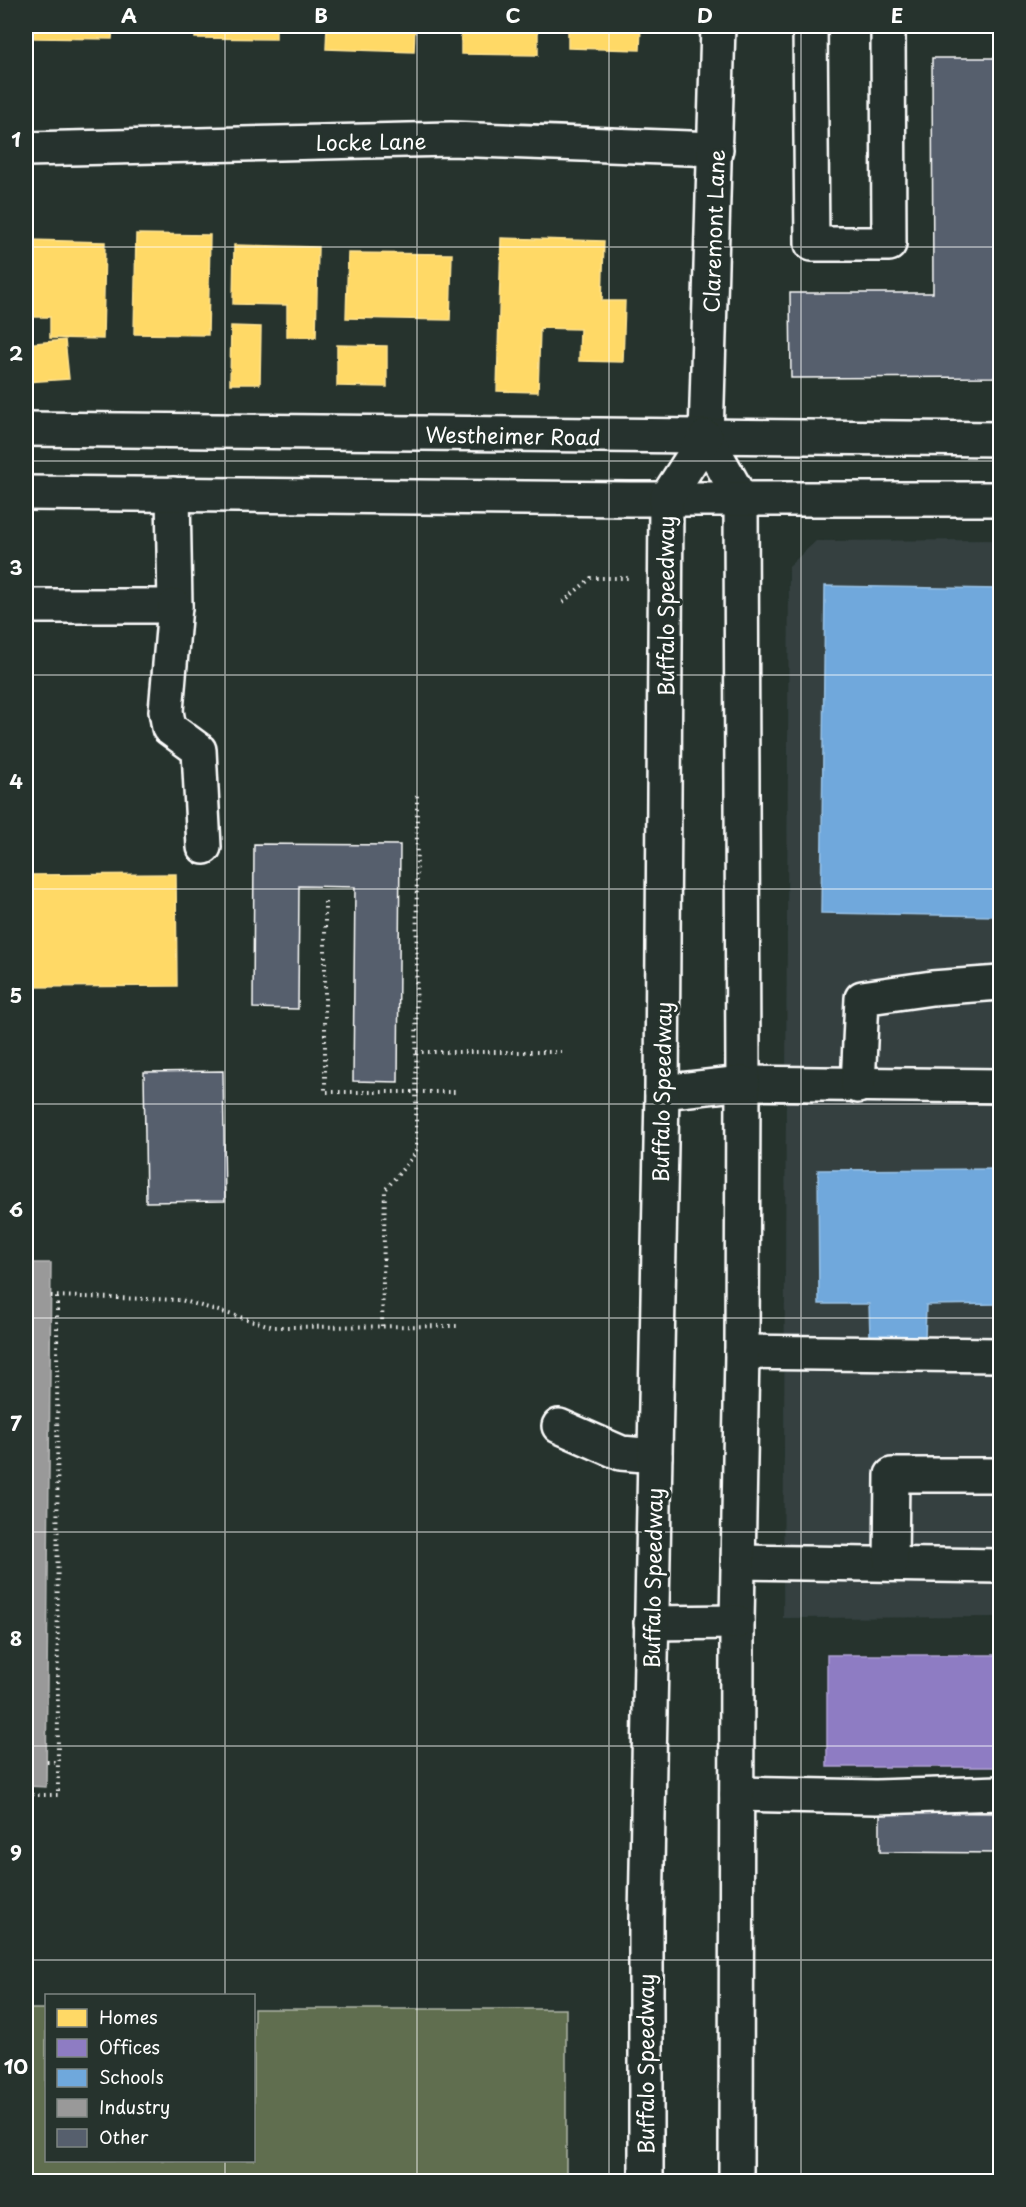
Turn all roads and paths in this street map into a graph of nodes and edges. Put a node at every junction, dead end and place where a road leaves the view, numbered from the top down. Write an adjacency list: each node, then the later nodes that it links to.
1 (718, 26): 5 (main road, Claremont Lane)
2 (810, 26): 3 (main road)
3 (888, 26)
4 (26, 149): 5 (main road, Locke Lane)
5 (716, 149): 7 (main road, Claremont Lane)
6 (26, 429): 7 (main road, Westheimer Road)
7 (706, 436): 8 (main road, Westheimer Road); 11 (main road, Buffalo Speedway); 12 (main road)
8 (1000, 439)
9 (26, 493): 10 (main road)
10 (173, 494): 11 (main road); 17 (main road)
11 (666, 499): 12 (main road); 14 (main road, Buffalo Speedway)
12 (741, 499): 13 (main road); 24 (main road)
13 (1000, 499)
14 (665, 578): 15 (path); 29 (main road, Buffalo Speedway)
15 (563, 602)
16 (26, 606): 17 (main road)
17 (175, 606): 19 (main road)
18 (417, 794): 22 (path)
19 (204, 847)
20 (325, 902): 27 (path)
21 (1000, 983): 25 (main road)
22 (416, 1052): 23 (path); 27 (path)
23 (561, 1052)
24 (743, 1083): 25 (main road); 29 (main road); 34 (main road)
25 (858, 1086): 26 (main road)
26 (1000, 1086)
27 (416, 1092): 28 (path); 32 (path)
28 (458, 1092)
29 (662, 1092): 37 (main road, Buffalo Speedway)
30 (51, 1296): 31 (path)
31 (57, 1296): 32 (path); 45 (path)
32 (382, 1326): 33 (path)
33 (457, 1326)
34 (742, 1352): 35 (main road); 39 (main road)
35 (1000, 1355)
36 (559, 1426): 37 (main road)
37 (655, 1456): 43 (main road, Buffalo Speedway)
38 (1000, 1475): 40 (main road)
39 (738, 1562): 40 (main road); 42 (main road)
40 (891, 1564): 41 (main road)
41 (1000, 1566)
42 (737, 1622): 43 (main road); 48 (main road)
43 (651, 1623): 49 (main road, Buffalo Speedway)
44 (47, 1762): 45 (path)
45 (58, 1762): 47 (path)
46 (1000, 1793): 48 (main road)
47 (26, 1794)
48 (737, 1794): 50 (main road)
49 (646, 2181)
50 (736, 2181)

